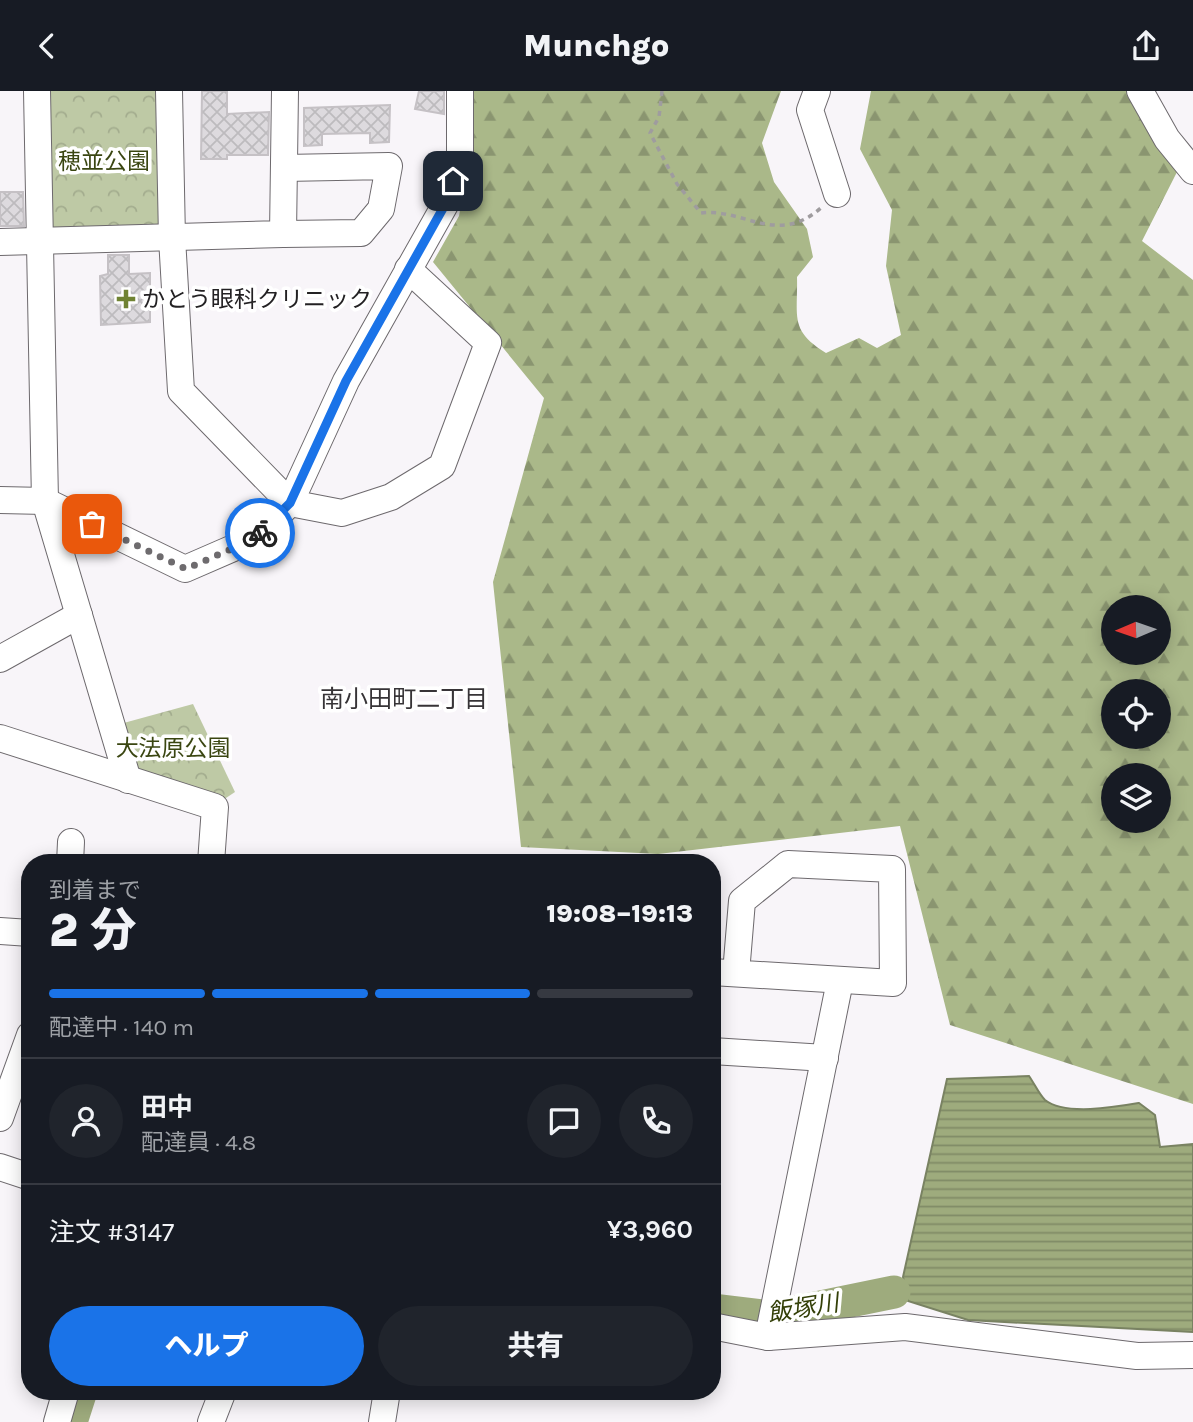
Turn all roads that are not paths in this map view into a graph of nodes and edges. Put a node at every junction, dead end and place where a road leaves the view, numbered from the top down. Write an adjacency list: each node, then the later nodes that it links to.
1 (37, 91): 12 (street)
2 (170, 91): 11 (street)
3 (285, 91): 7 (street)
4 (460, 91): 14 (street)
5 (817, 91): 9 (street)
6 (1140, 91): 8 (street)
7 (284, 169): 10 (street); 10 (street)
8 (1193, 171)
9 (836, 194)
10 (283, 234): 11 (street)
11 (172, 238): 12 (street); 17 (street)
12 (39, 241): 13 (street); 16 (street)
13 (0, 242)
14 (408, 269): 17 (street); 17 (street)
15 (0, 500): 16 (street)
16 (45, 501): 17 (street); 18 (street)
17 (290, 503)
18 (79, 615): 19 (street); 21 (street)
19 (0, 659)
20 (1, 732): 21 (street)
21 (128, 780): 22 (street)
22 (212, 854)
23 (0, 931): 24 (street)
24 (21, 932)
25 (724, 972): 26 (street); 26 (street)
26 (840, 981): 28 (street)
27 (721, 1052): 28 (street)
28 (825, 1058): 34 (street)
29 (21, 1060): 30 (street)
30 (0, 1118)
31 (0, 1167): 32 (street)
32 (21, 1174)
33 (721, 1328): 34 (street)
34 (768, 1337): 35 (street)
35 (1193, 1355)
36 (63, 1400): 39 (street)
37 (220, 1400): 40 (street)
38 (386, 1400): 41 (street)
39 (57, 1422)
40 (211, 1422)
41 (382, 1422)

